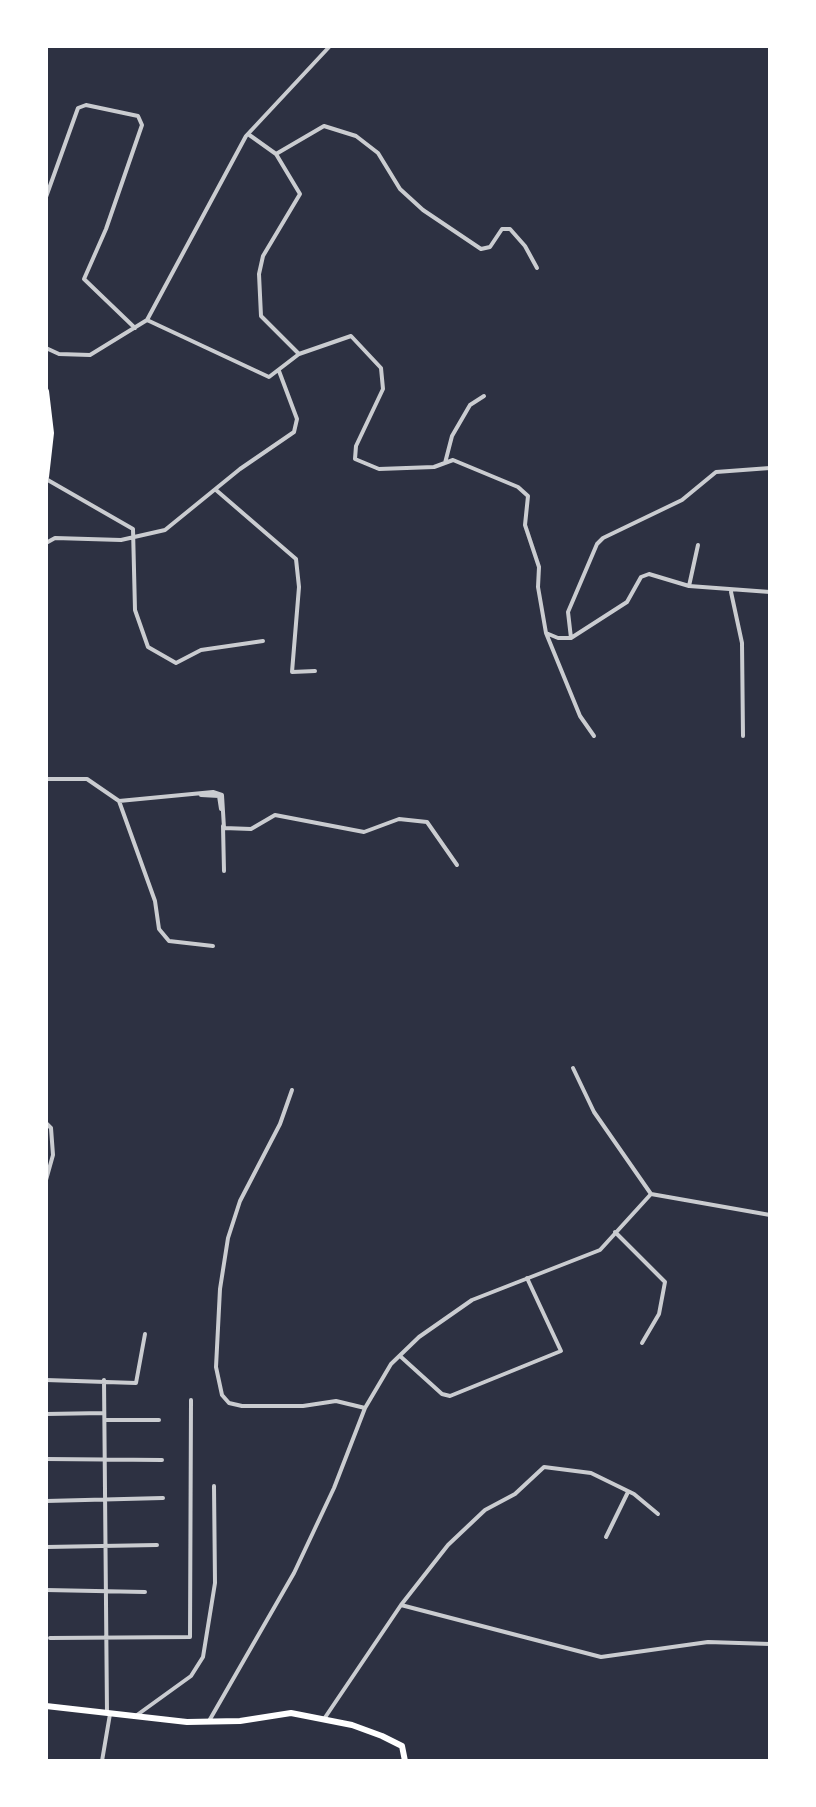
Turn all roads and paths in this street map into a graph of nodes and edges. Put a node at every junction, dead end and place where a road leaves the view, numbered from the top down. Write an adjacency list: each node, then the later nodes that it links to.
1 (330, 46): 2 (street)
2 (248, 134): 3 (street); 6 (street)
3 (276, 154): 5 (street); 9 (street)
4 (46, 197): 7 (street)
5 (537, 268)
6 (147, 320): 7 (street); 10 (street)
7 (135, 328): 8 (street)
8 (46, 348)
9 (299, 354): 10 (street); 13 (street)
10 (279, 371): 16 (street)
11 (46, 391): 15 (main road)
12 (484, 396): 13 (street)
13 (445, 463): 23 (street)
14 (770, 468): 24 (street)
15 (46, 478): 17 (street)
16 (216, 490): 17 (street); 26 (street)
17 (135, 536): 18 (street); 25 (street)
18 (46, 543)
19 (698, 545): 20 (street)
20 (689, 586): 21 (street); 24 (street)
21 (731, 591): 22 (street); 28 (street)
22 (770, 592)
23 (546, 633): 24 (street); 27 (street)
24 (571, 638)
25 (263, 641)
26 (315, 671)
27 (594, 736)
28 (743, 736)
29 (47, 777): 30 (street)
30 (119, 801): 31 (street); 34 (street)
31 (224, 828): 32 (street); 33 (street)
32 (457, 865)
33 (224, 871)
34 (213, 946)
35 (573, 1068): 39 (street)
36 (292, 1090): 49 (street)
37 (46, 1123): 38 (street)
38 (46, 1180)
39 (651, 1194): 40 (street); 41 (street)
40 (770, 1215)
41 (615, 1232): 42 (street); 44 (street)
42 (527, 1278): 45 (street); 45 (street)
43 (145, 1334): 47 (street)
44 (642, 1343)
45 (399, 1356): 49 (street)
46 (46, 1380): 47 (street)
47 (104, 1380): 50 (street)
48 (191, 1400): 72 (street)
49 (365, 1408): 77 (street)
50 (104, 1413): 51 (street); 52 (street)
51 (46, 1414)
52 (105, 1420): 53 (street); 55 (street)
53 (159, 1420)
54 (46, 1459): 55 (street)
55 (105, 1459): 56 (street); 61 (street)
56 (162, 1460)
57 (214, 1486): 76 (street)
58 (628, 1492): 62 (street); 63 (street); 70 (street)
59 (163, 1498): 61 (street)
60 (46, 1501): 61 (street)
61 (105, 1501): 65 (street)
62 (658, 1514)
63 (606, 1537)
64 (157, 1545): 65 (street)
65 (106, 1546): 66 (street); 68 (street)
66 (46, 1547)
67 (46, 1590): 68 (street)
68 (106, 1591): 69 (street); 72 (street)
69 (145, 1592)
70 (401, 1605): 73 (street); 78 (street)
71 (50, 1638): 72 (street)
72 (106, 1639): 75 (street)
73 (770, 1644)
74 (46, 1706): 75 (main road)
75 (108, 1713): 76 (main road); 79 (street)
76 (135, 1716): 77 (main road)
77 (209, 1721): 78 (main road)
78 (323, 1721): 80 (main road)
79 (102, 1761)
80 (405, 1761)

